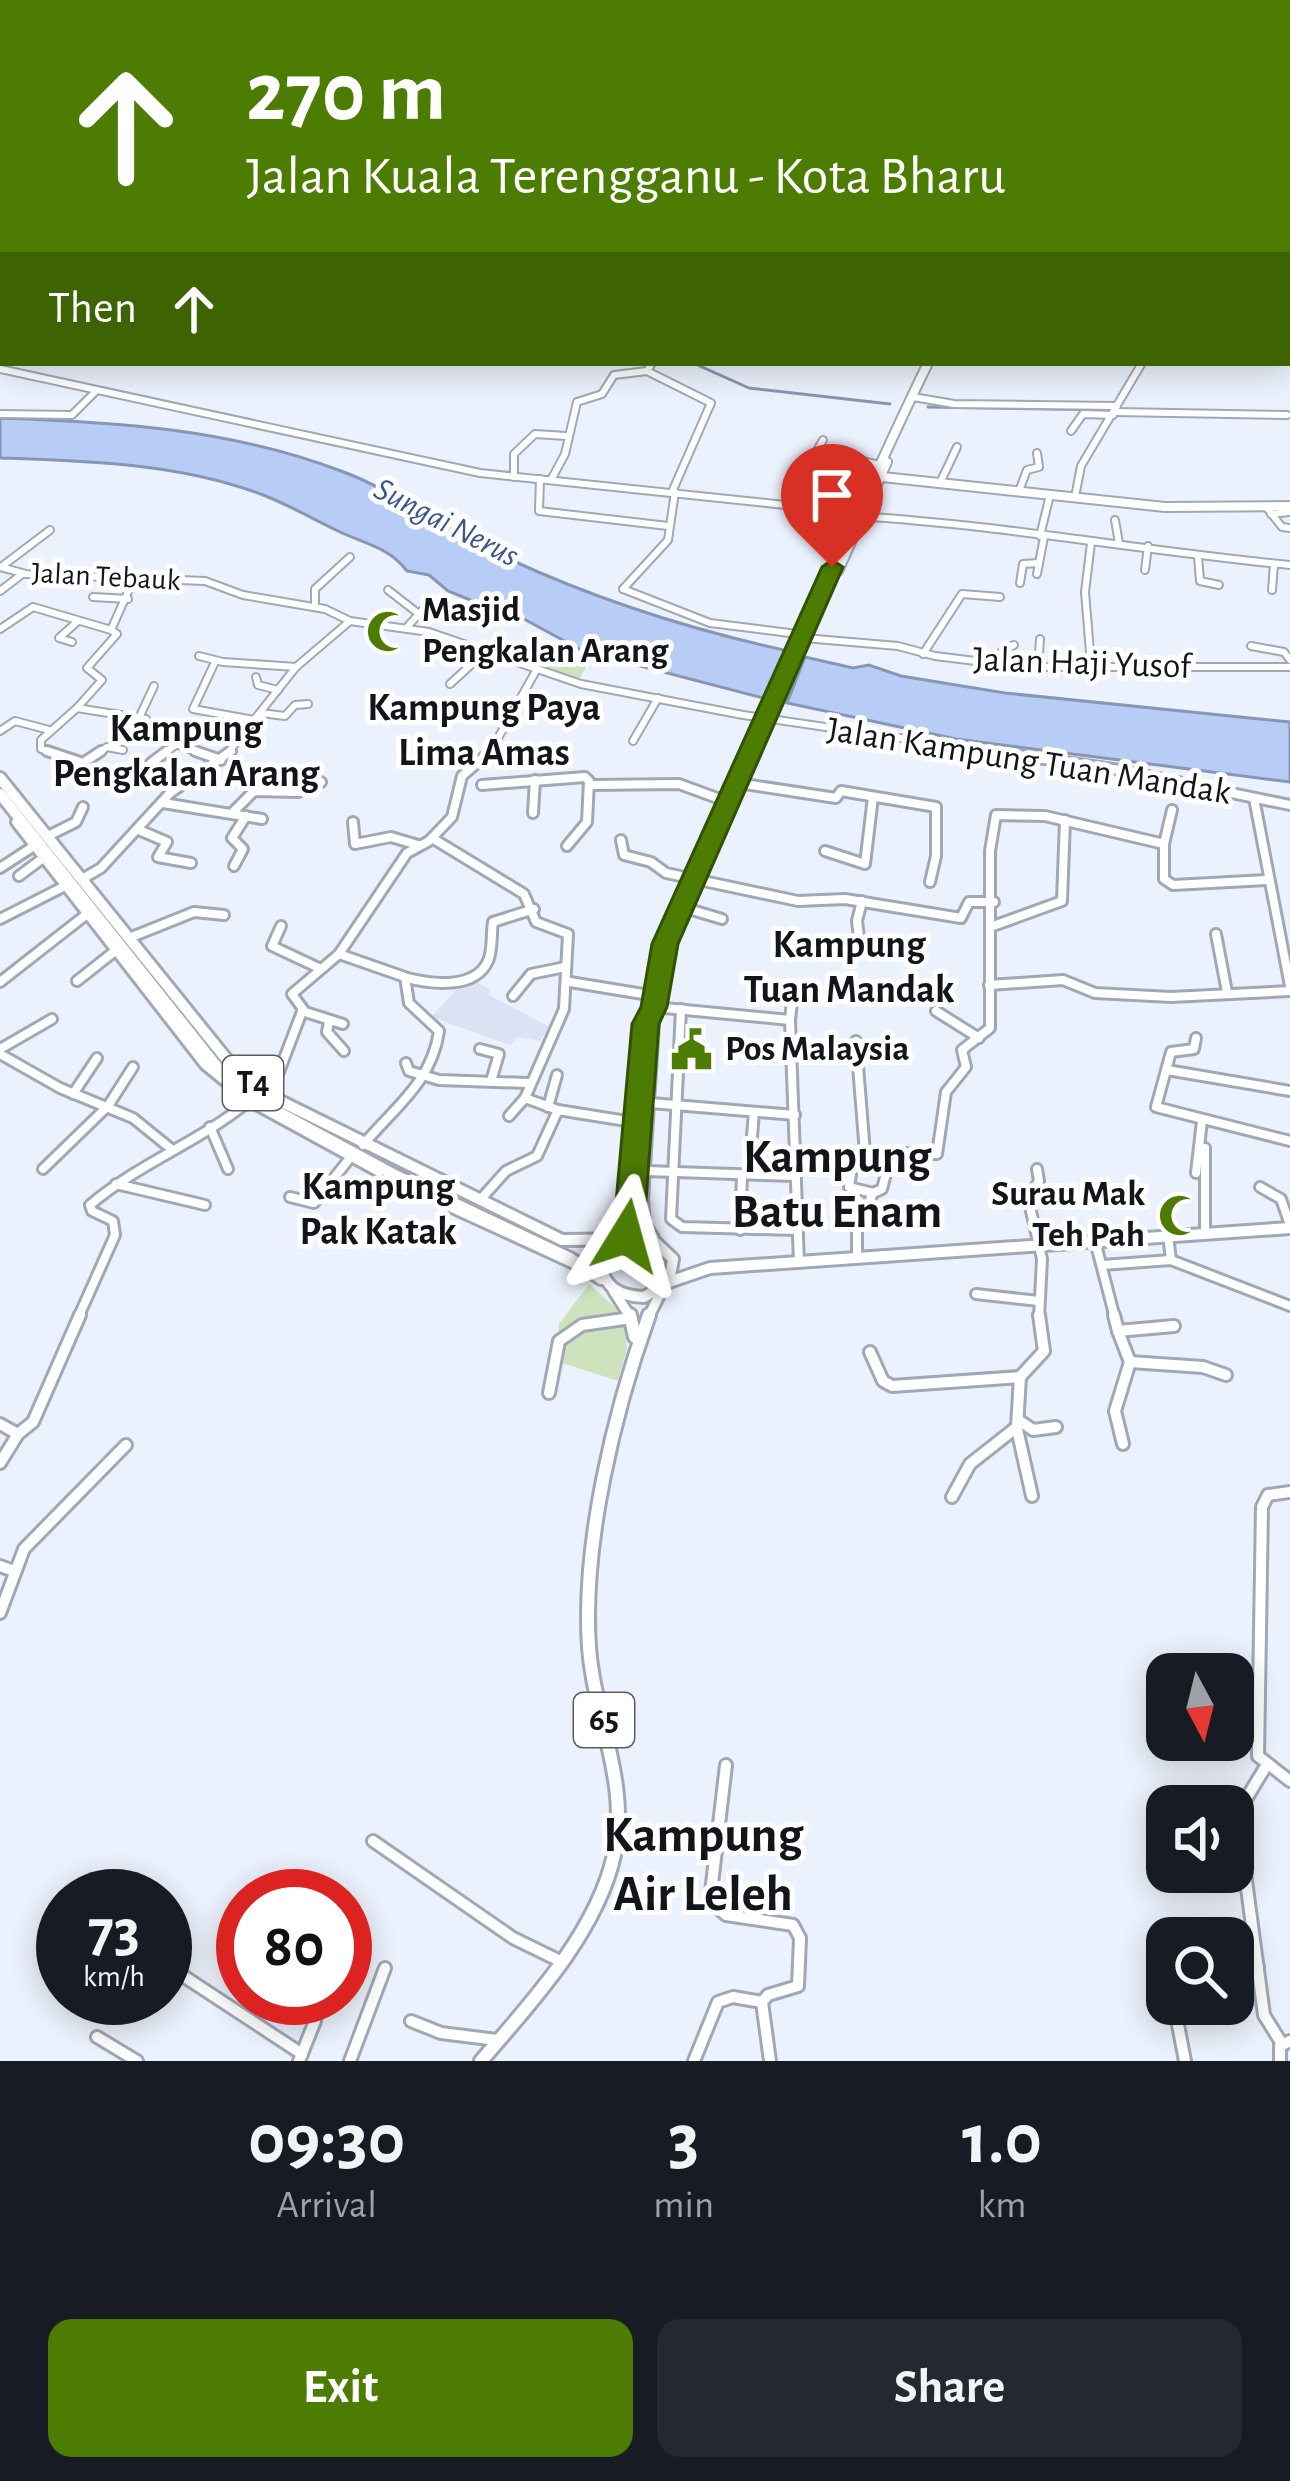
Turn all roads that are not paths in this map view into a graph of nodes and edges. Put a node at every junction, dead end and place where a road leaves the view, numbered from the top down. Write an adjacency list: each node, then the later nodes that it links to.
1 (29, 366): 7 (street)
2 (650, 366): 6 (street)
3 (927, 366): 9 (highway)
4 (1140, 366): 10 (street)
5 (1, 371): 7 (street)
6 (647, 371): 15 (street); 26 (street)
7 (20, 373): 8 (street)
8 (98, 390): 11 (street); 21 (street)
9 (913, 397): 10 (street); 13 (highway)
10 (1115, 410): 12 (street); 14 (street); 28 (street)
11 (0, 414)
12 (1287, 415)
13 (901, 424): 19 (highway); 20 (highway)
14 (1071, 431)
15 (566, 436): 21 (street); 23 (street)
16 (824, 440): 19 (street)
17 (958, 447): 24 (street)
18 (1037, 453): 25 (street)
19 (879, 465): 20 (highway)
20 (877, 476): 24 (main road); 31 (highway)
21 (514, 477): 22 (street)
22 (540, 479): 23 (street); 33 (street)
23 (551, 480): 26 (street)
24 (940, 483): 25 (main road)
25 (1019, 491): 27 (main road)
26 (674, 492): 31 (street); 33 (street)
27 (1050, 495): 28 (main road); 36 (street)
28 (1069, 500): 30 (main road)
29 (1290, 509): 30 (main road)
30 (1269, 511): 34 (street)
31 (858, 515): 36 (street); 67 (highway)
32 (1115, 520): 38 (street)
33 (668, 526): 67 (street, Jalan Haji Yusof)
34 (1290, 528)
35 (50, 530): 45 (street)
36 (1042, 537): 37 (street); 42 (street)
37 (1091, 542): 38 (street); 76 (street)
38 (1119, 543): 39 (street)
39 (1148, 546): 40 (street); 46 (street)
40 (1198, 556): 43 (street); 51 (street)
41 (350, 557): 59 (street)
42 (1039, 563): 48 (street); 50 (street)
43 (1274, 564): 44 (street); 53 (street)
44 (1290, 565)
45 (1, 567): 47 (street, Jalan Tebauk)
46 (1145, 570)
47 (22, 574): 49 (street, Jalan Tebauk); 54 (street)
48 (1037, 574)
49 (135, 576): 57 (street); 59 (street, Jalan Tebauk)
50 (1020, 584)
51 (1219, 586)
52 (388, 590): 60 (street)
53 (1273, 590)
54 (0, 591)
55 (94, 597): 57 (street)
56 (1000, 597): 72 (street)
57 (128, 599): 65 (street)
58 (447, 606): 60 (street)
59 (315, 607): 62 (street, Jalan Tebauk)
60 (418, 614): 63 (street)
61 (78, 621): 64 (street); 65 (street); 68 (street)
62 (350, 621): 63 (street, Jalan Tebauk); 78 (street)
63 (407, 627): 71 (street, Jalan Tebauk)
64 (0, 629)
65 (111, 630): 87 (street)
66 (1040, 639): 79 (street)
67 (803, 640): 72 (street, Jalan Haji Yusof); 88 (highway)
68 (72, 642)
69 (1014, 645): 77 (street)
70 (1251, 646): 75 (street)
71 (475, 650): 80 (street, Jalan Tebauk); 82 (street)
72 (923, 653): 77 (street, Jalan Haji Yusof)
73 (199, 656): 74 (street)
74 (215, 662): 78 (street); 91 (street)
75 (1290, 663): 76 (street, Jalan Haji Yusof)
76 (1090, 664): 79 (street, Jalan Haji Yusof)
77 (1003, 665): 79 (street, Jalan Haji Yusof)
78 (296, 667): 84 (street)
79 (1038, 667)
80 (537, 669): 85 (street, Jalan Kampung Tuan Mandak); 121 (street)
81 (256, 676): 84 (street)
82 (450, 684)
83 (154, 686): 90 (street)
84 (278, 690): 89 (street)
85 (658, 698): 88 (street, Jalan Kampung Tuan Mandak); 94 (street)
86 (308, 704): 89 (street)
87 (77, 708): 90 (street); 92 (street)
88 (770, 712): 102 (highway); 107 (street, Jalan Kampung Tuan Mandak)
89 (261, 713): 91 (street)
90 (139, 718): 95 (street)
91 (254, 720): 97 (street)
92 (50, 730): 93 (street); 96 (street)
93 (0, 731)
94 (633, 741)
95 (178, 742): 97 (street); 98 (street)
96 (123, 750)
97 (221, 760): 109 (street)
98 (151, 763)
99 (0, 778): 120 (highway, T4)
100 (535, 780): 103 (street); 104 (street); 114 (street)
101 (322, 782): 113 (street)
102 (738, 783): 105 (street); 108 (highway)
103 (482, 784)
104 (589, 784): 108 (street); 126 (street)
105 (873, 797): 127 (street); 135 (street)
106 (0, 798): 125 (street); 187 (highway, T4)
107 (1253, 798): 110 (street, Jalan Kampung Tuan Mandak); 133 (street)
108 (730, 802): 134 (highway)
109 (162, 803): 113 (street); 119 (street)
110 (1290, 805)
111 (83, 807): 120 (street)
112 (1172, 810): 123 (street)
113 (232, 813): 115 (street)
114 (532, 813)
115 (246, 816): 116 (street); 131 (street)
116 (262, 819)
117 (1065, 820): 123 (street); 138 (street); 146 (street)
118 (353, 821): 124 (street)
119 (139, 830): 129 (street); 132 (street)
120 (48, 836): 132 (highway, T4)
121 (432, 838): 124 (street); 140 (street)
122 (621, 840): 134 (street)
123 (1164, 844): 133 (street)
124 (418, 845): 151 (street)
125 (34, 846): 128 (street); 130 (street)
126 (567, 846)
127 (825, 851)
128 (43, 858): 130 (street); 136 (street)
129 (191, 863)
130 (4, 866)
131 (234, 866)
132 (80, 880): 148 (highway, T4)
133 (1267, 880): 159 (street)
134 (694, 881): 137 (street); 139 (highway)
135 (930, 882)
136 (64, 886): 141 (street); 143 (street)
137 (862, 902): 138 (street); 149 (street)
138 (994, 902): 146 (street)
139 (682, 907): 144 (street); 163 (highway)
140 (534, 909): 152 (street); 154 (street)
141 (87, 914): 150 (street); 156 (street)
142 (224, 915): 148 (street)
143 (0, 919)
144 (722, 919)
145 (281, 926): 153 (street)
146 (993, 926): 158 (street)
147 (1216, 934): 161 (street)
148 (127, 939): 187 (highway, T4)
149 (860, 945)
150 (115, 951): 155 (street); 187 (street)
151 (340, 954): 153 (street); 154 (street)
152 (566, 968): 157 (street); 162 (street)
153 (322, 969): 165 (street)
154 (405, 977): 181 (street)
155 (77, 981)
156 (0, 982)
157 (570, 982): 163 (street); 184 (street)
158 (988, 985): 161 (street); 171 (street)
159 (1290, 988): 161 (street)
160 (793, 992): 168 (street)
161 (1227, 992)
162 (513, 996)
163 (655, 1001): 164 (street); 189 (highway); 197 (highway)
164 (681, 1009): 168 (street); 190 (street)
165 (302, 1011): 169 (street); 187 (street)
166 (936, 1011): 171 (street)
167 (52, 1019): 176 (street)
168 (790, 1020): 194 (street)
169 (329, 1022): 170 (street); 175 (street)
170 (343, 1024)
171 (979, 1038): 216 (street)
172 (1196, 1038): 180 (street)
173 (856, 1041): 205 (street)
174 (480, 1049): 183 (street)
175 (344, 1051)
176 (0, 1054): 186 (street)
177 (97, 1058): 186 (street)
178 (406, 1063): 181 (street)
179 (133, 1067): 191 (street)
180 (1167, 1070): 185 (street); 196 (street)
181 (428, 1076): 183 (street); 200 (street)
182 (557, 1076): 192 (street)
183 (491, 1081): 184 (street)
184 (529, 1083): 188 (street)
185 (1290, 1091)
186 (73, 1094): 191 (street)
187 (255, 1096): 198 (street); 200 (highway, T4); 204 (street); 234 (highway, T4)
188 (525, 1098): 192 (street); 195 (street)
189 (650, 1103): 190 (street); 209 (highway)
190 (676, 1104): 193 (street); 210 (street)
191 (108, 1106): 201 (street); 206 (street)
192 (553, 1108): 197 (street); 218 (street)
193 (754, 1112): 194 (street); 211 (street)
194 (795, 1115): 203 (street)
195 (509, 1116)
196 (1202, 1120): 199 (street); 212 (street)
197 (639, 1123): 227 (highway)
198 (210, 1127): 201 (street); 207 (street)
199 (1290, 1141)
200 (362, 1146): 218 (highway, T4)
201 (170, 1148): 214 (street)
202 (1205, 1148): 223 (street)
203 (793, 1155): 205 (street); 213 (street)
204 (350, 1158): 217 (street); 234 (street)
205 (853, 1162): 216 (street)
206 (44, 1169)
207 (228, 1169)
208 (1036, 1169): 228 (street)
209 (646, 1171): 210 (street); 225 (highway)
210 (673, 1173): 211 (street); 221 (street)
211 (745, 1174): 213 (street); 221 (street)
212 (1196, 1174)
213 (794, 1176): 222 (street)
214 (116, 1184): 219 (street); 253 (street)
215 (1260, 1187): 220 (street)
216 (873, 1193): 230 (street)
217 (290, 1197)
218 (479, 1202): 227 (highway, T4)
219 (205, 1205)
220 (1290, 1226): 223 (highway)
221 (740, 1230): 222 (street)
222 (796, 1231): 232 (street)
223 (1204, 1232): 224 (highway)
224 (1168, 1234): 226 (highway); 231 (street)
225 (653, 1238): 227 (highway); 229 (highway)
226 (1095, 1239): 228 (highway); 233 (street)
227 (615, 1241): 236 (highway)
228 (1039, 1243): 230 (highway); 239 (street)
229 (669, 1250): 235 (highway); 237 (highway)
230 (857, 1258): 232 (highway)
231 (1171, 1260): 233 (street); 240 (street)
232 (799, 1263): 235 (highway)
233 (1102, 1265): 243 (street)
234 (581, 1266): 236 (highway, T4)
235 (710, 1268): 237 (highway)
236 (608, 1285): 237 (highway); 241 (main road, 65)
237 (667, 1285): 244 (main road, 65)
238 (976, 1294): 239 (street)
239 (1039, 1301): 248 (street)
240 (1290, 1306)
241 (633, 1318): 244 (main road, 65); 249 (street)
242 (1174, 1326): 243 (street)
243 (1118, 1331): 246 (street)
244 (636, 1342): 267 (main road, 65)
245 (870, 1352): 248 (street)
246 (1130, 1362): 247 (street); 255 (street)
247 (1226, 1375)
248 (1020, 1377): 251 (street)
249 (549, 1394)
250 (0, 1424): 253 (street)
251 (1018, 1424): 252 (street); 258 (street); 259 (street)
252 (1056, 1427)
253 (18, 1434): 256 (street)
254 (127, 1444): 261 (street)
255 (1123, 1444)
256 (0, 1463)
257 (1290, 1492): 264 (street)
258 (1032, 1496)
259 (952, 1498)
260 (0, 1566): 261 (street)
261 (14, 1571): 262 (street)
262 (0, 1612)
263 (726, 1765): 272 (street)
264 (1266, 1766): 265 (street); 269 (street)
265 (1290, 1781)
266 (373, 1841): 267 (street)
267 (558, 1960): 277 (main road, 65)
268 (1254, 1967): 269 (street)
269 (1258, 1967): 278 (street)
270 (385, 1968): 281 (street)
271 (192, 1983): 279 (street)
272 (762, 2002): 283 (street); 284 (street)
273 (411, 2020): 277 (street)
274 (313, 2025): 279 (street)
275 (1178, 2025): 285 (street)
276 (97, 2037): 280 (street)
277 (499, 2040): 282 (main road, 65)
278 (1286, 2043): 286 (street)
279 (301, 2058)
280 (137, 2061)
281 (350, 2061)
282 (481, 2061)
283 (694, 2061)
284 (770, 2061)
285 (1185, 2061)
286 (1280, 2061)

